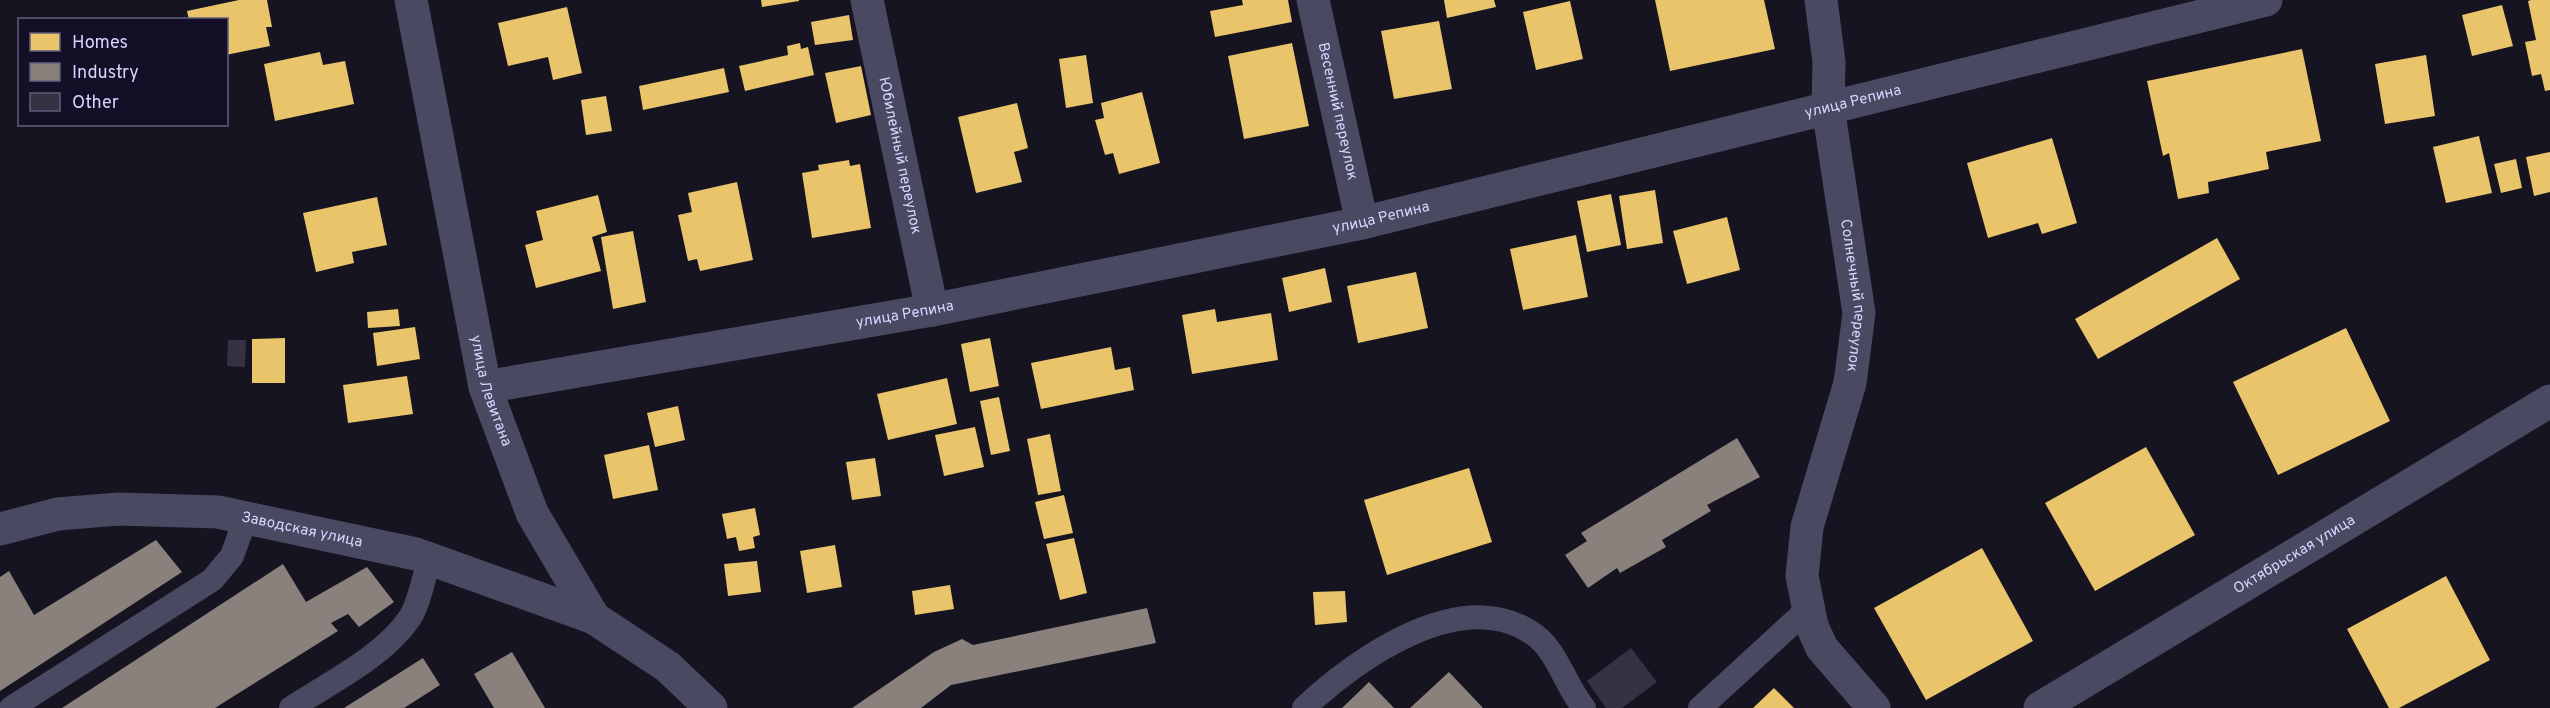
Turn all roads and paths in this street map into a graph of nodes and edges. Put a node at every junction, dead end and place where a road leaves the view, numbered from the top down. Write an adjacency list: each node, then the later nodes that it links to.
1 (411, 0): 9 (street, улица Левитана)
2 (867, 0): 8 (street, Юбилейный переулок)
3 (1313, 0): 7 (street, Весенний переулок)
4 (1821, 0): 6 (street, Солнечный переулок)
5 (2266, 0): 6 (street, улица Репина)
6 (1828, 107): 7 (street, улица Репина); 14 (street, Солнечный переулок)
7 (1362, 223): 8 (street, улица Репина)
8 (932, 310): 9 (street, улица Репина)
9 (485, 387): 15 (street, улица Левитана)
10 (2550, 401): 23 (street, Октябрьская улица)
11 (246, 517): 12 (street, Заводская улица); 13 (street, Заводская улица); 16 (lane)
12 (0, 529)
13 (430, 558): 15 (street, Заводская улица); 17 (lane)
14 (1808, 609): 21 (lane); 22 (street, Солнечный переулок)
15 (594, 618): 18 (street, улица Левитана)
16 (11, 708)
17 (291, 708)
18 (711, 708)
19 (1304, 708): 20 (lane)
20 (1584, 708)
21 (1700, 708)
22 (1874, 708)
23 (2040, 708)

